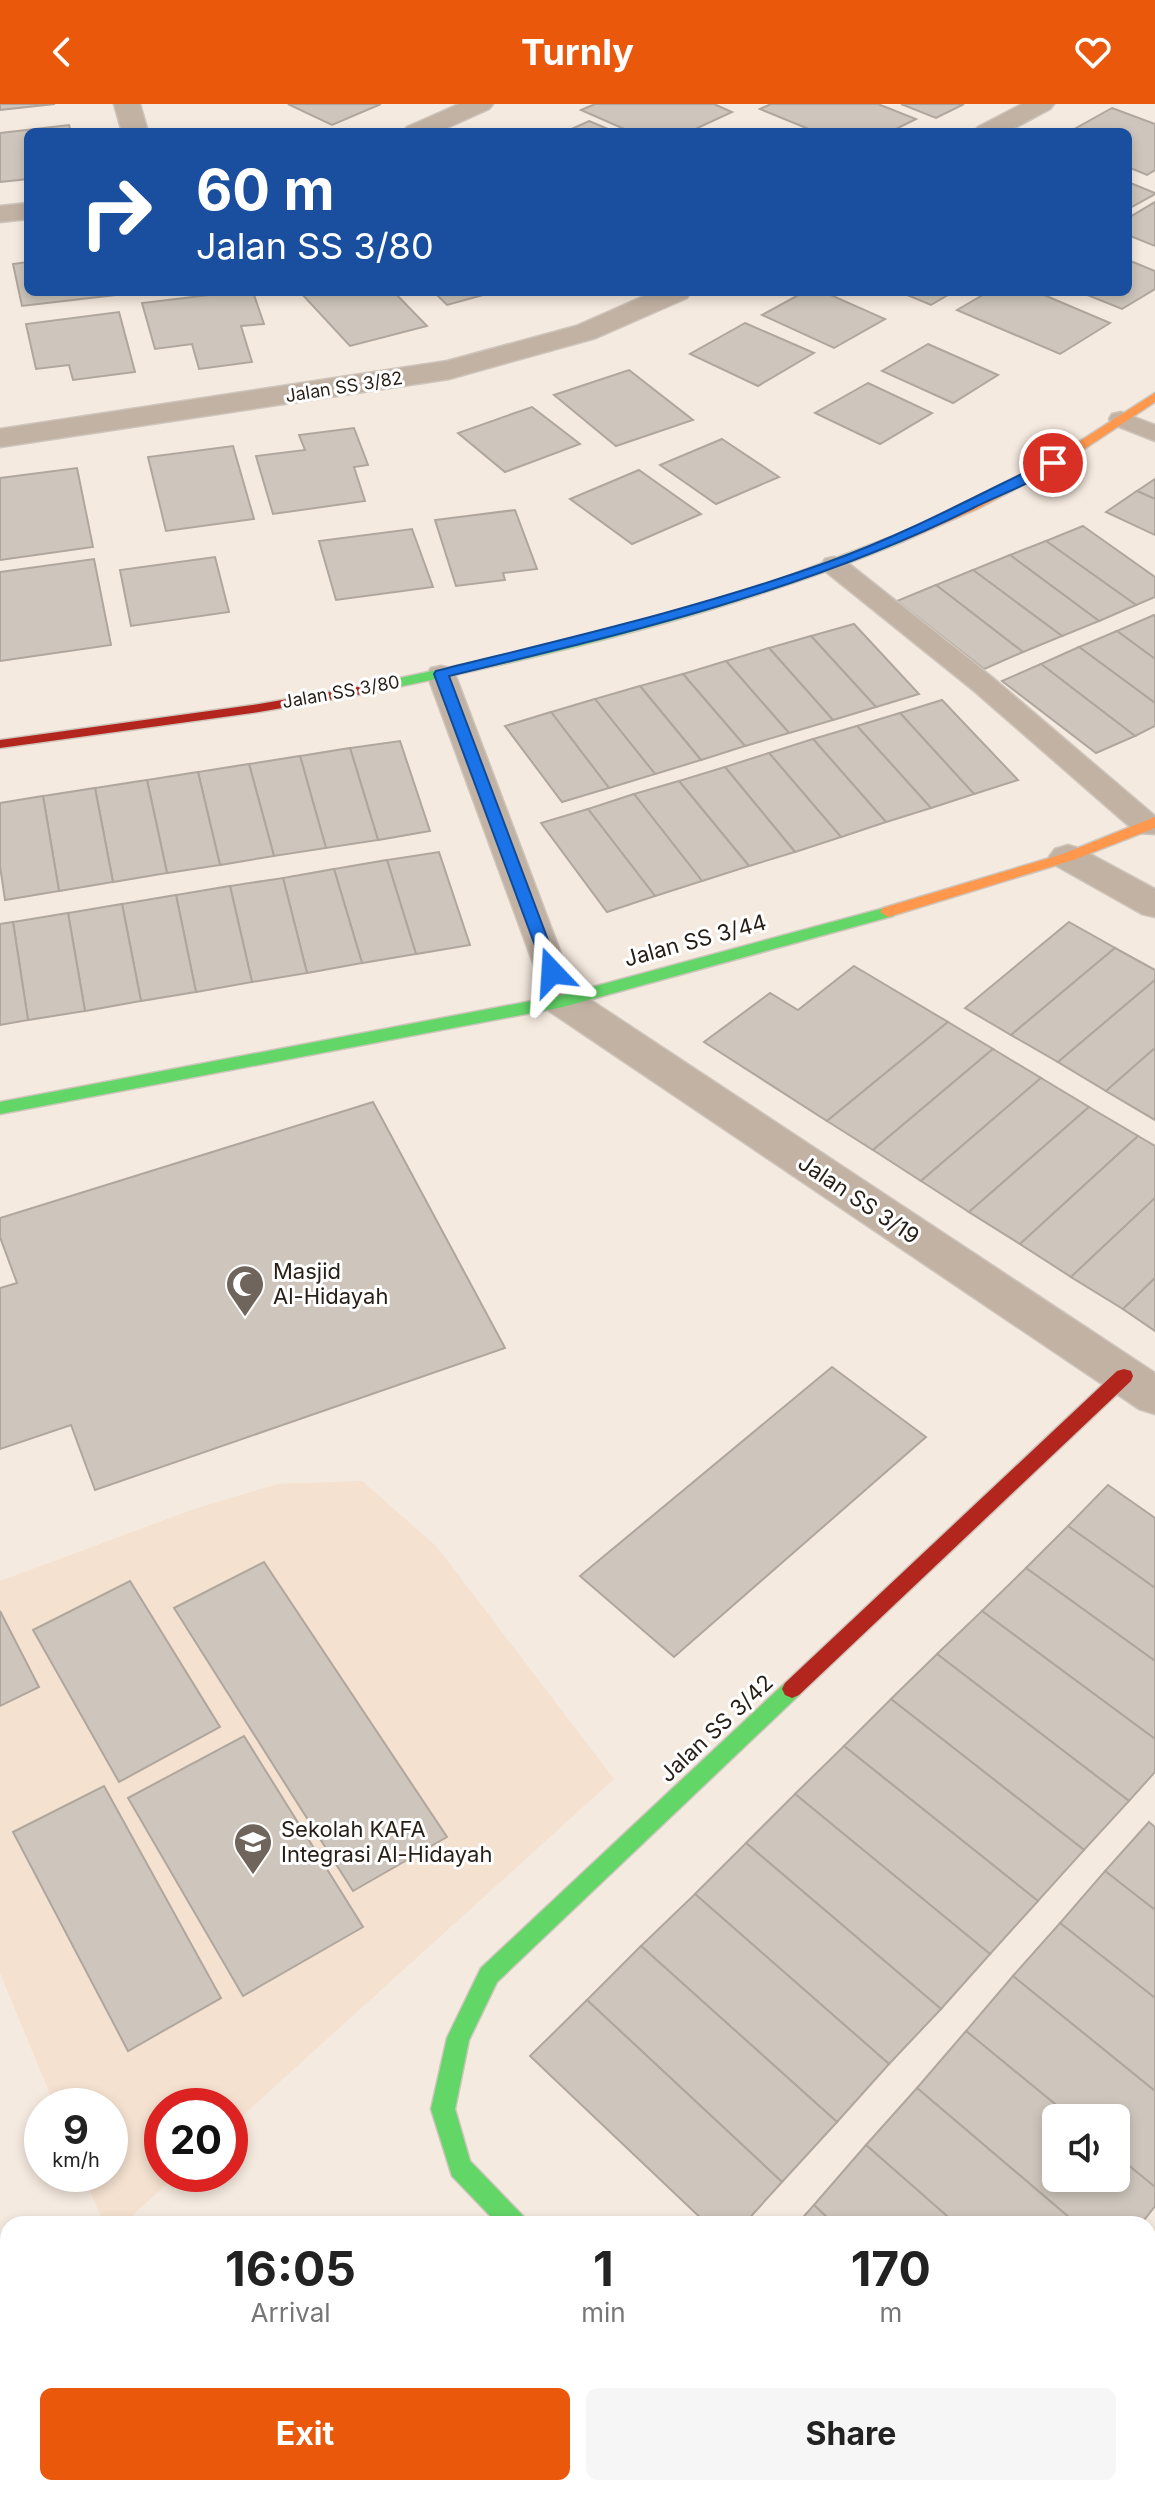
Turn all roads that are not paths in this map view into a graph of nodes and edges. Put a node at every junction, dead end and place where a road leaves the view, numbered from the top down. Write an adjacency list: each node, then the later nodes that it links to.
1 (127, 104): 4 (street)
2 (480, 104): 5 (street)
3 (1041, 104): 6 (street)
4 (134, 128)
5 (425, 128)
6 (995, 128)
7 (24, 211): 8 (street)
8 (0, 214)
9 (668, 296): 13 (street, Jalan SS 3/82)
10 (1155, 397): 11 (street, Jalan SS 3/80)
11 (1121, 419): 12 (lane); 14 (street, Jalan SS 3/80)
12 (1155, 434)
13 (0, 438)
14 (834, 565): 15 (street, Jalan SS 3/80); 17 (lane)
15 (441, 674): 16 (street, Jalan SS 3/80); 20 (lane)
16 (0, 744)
17 (1152, 824): 18 (street, Jalan SS 3/44)
18 (1068, 857): 19 (street); 20 (street, Jalan SS 3/44)
19 (1155, 905)
20 (563, 1001): 21 (street, Jalan SS 3/44); 22 (street, Jalan SS 3/19)
21 (0, 1108)
22 (1140, 1386): 23 (street, Jalan SS 3/42)
23 (507, 2216)

